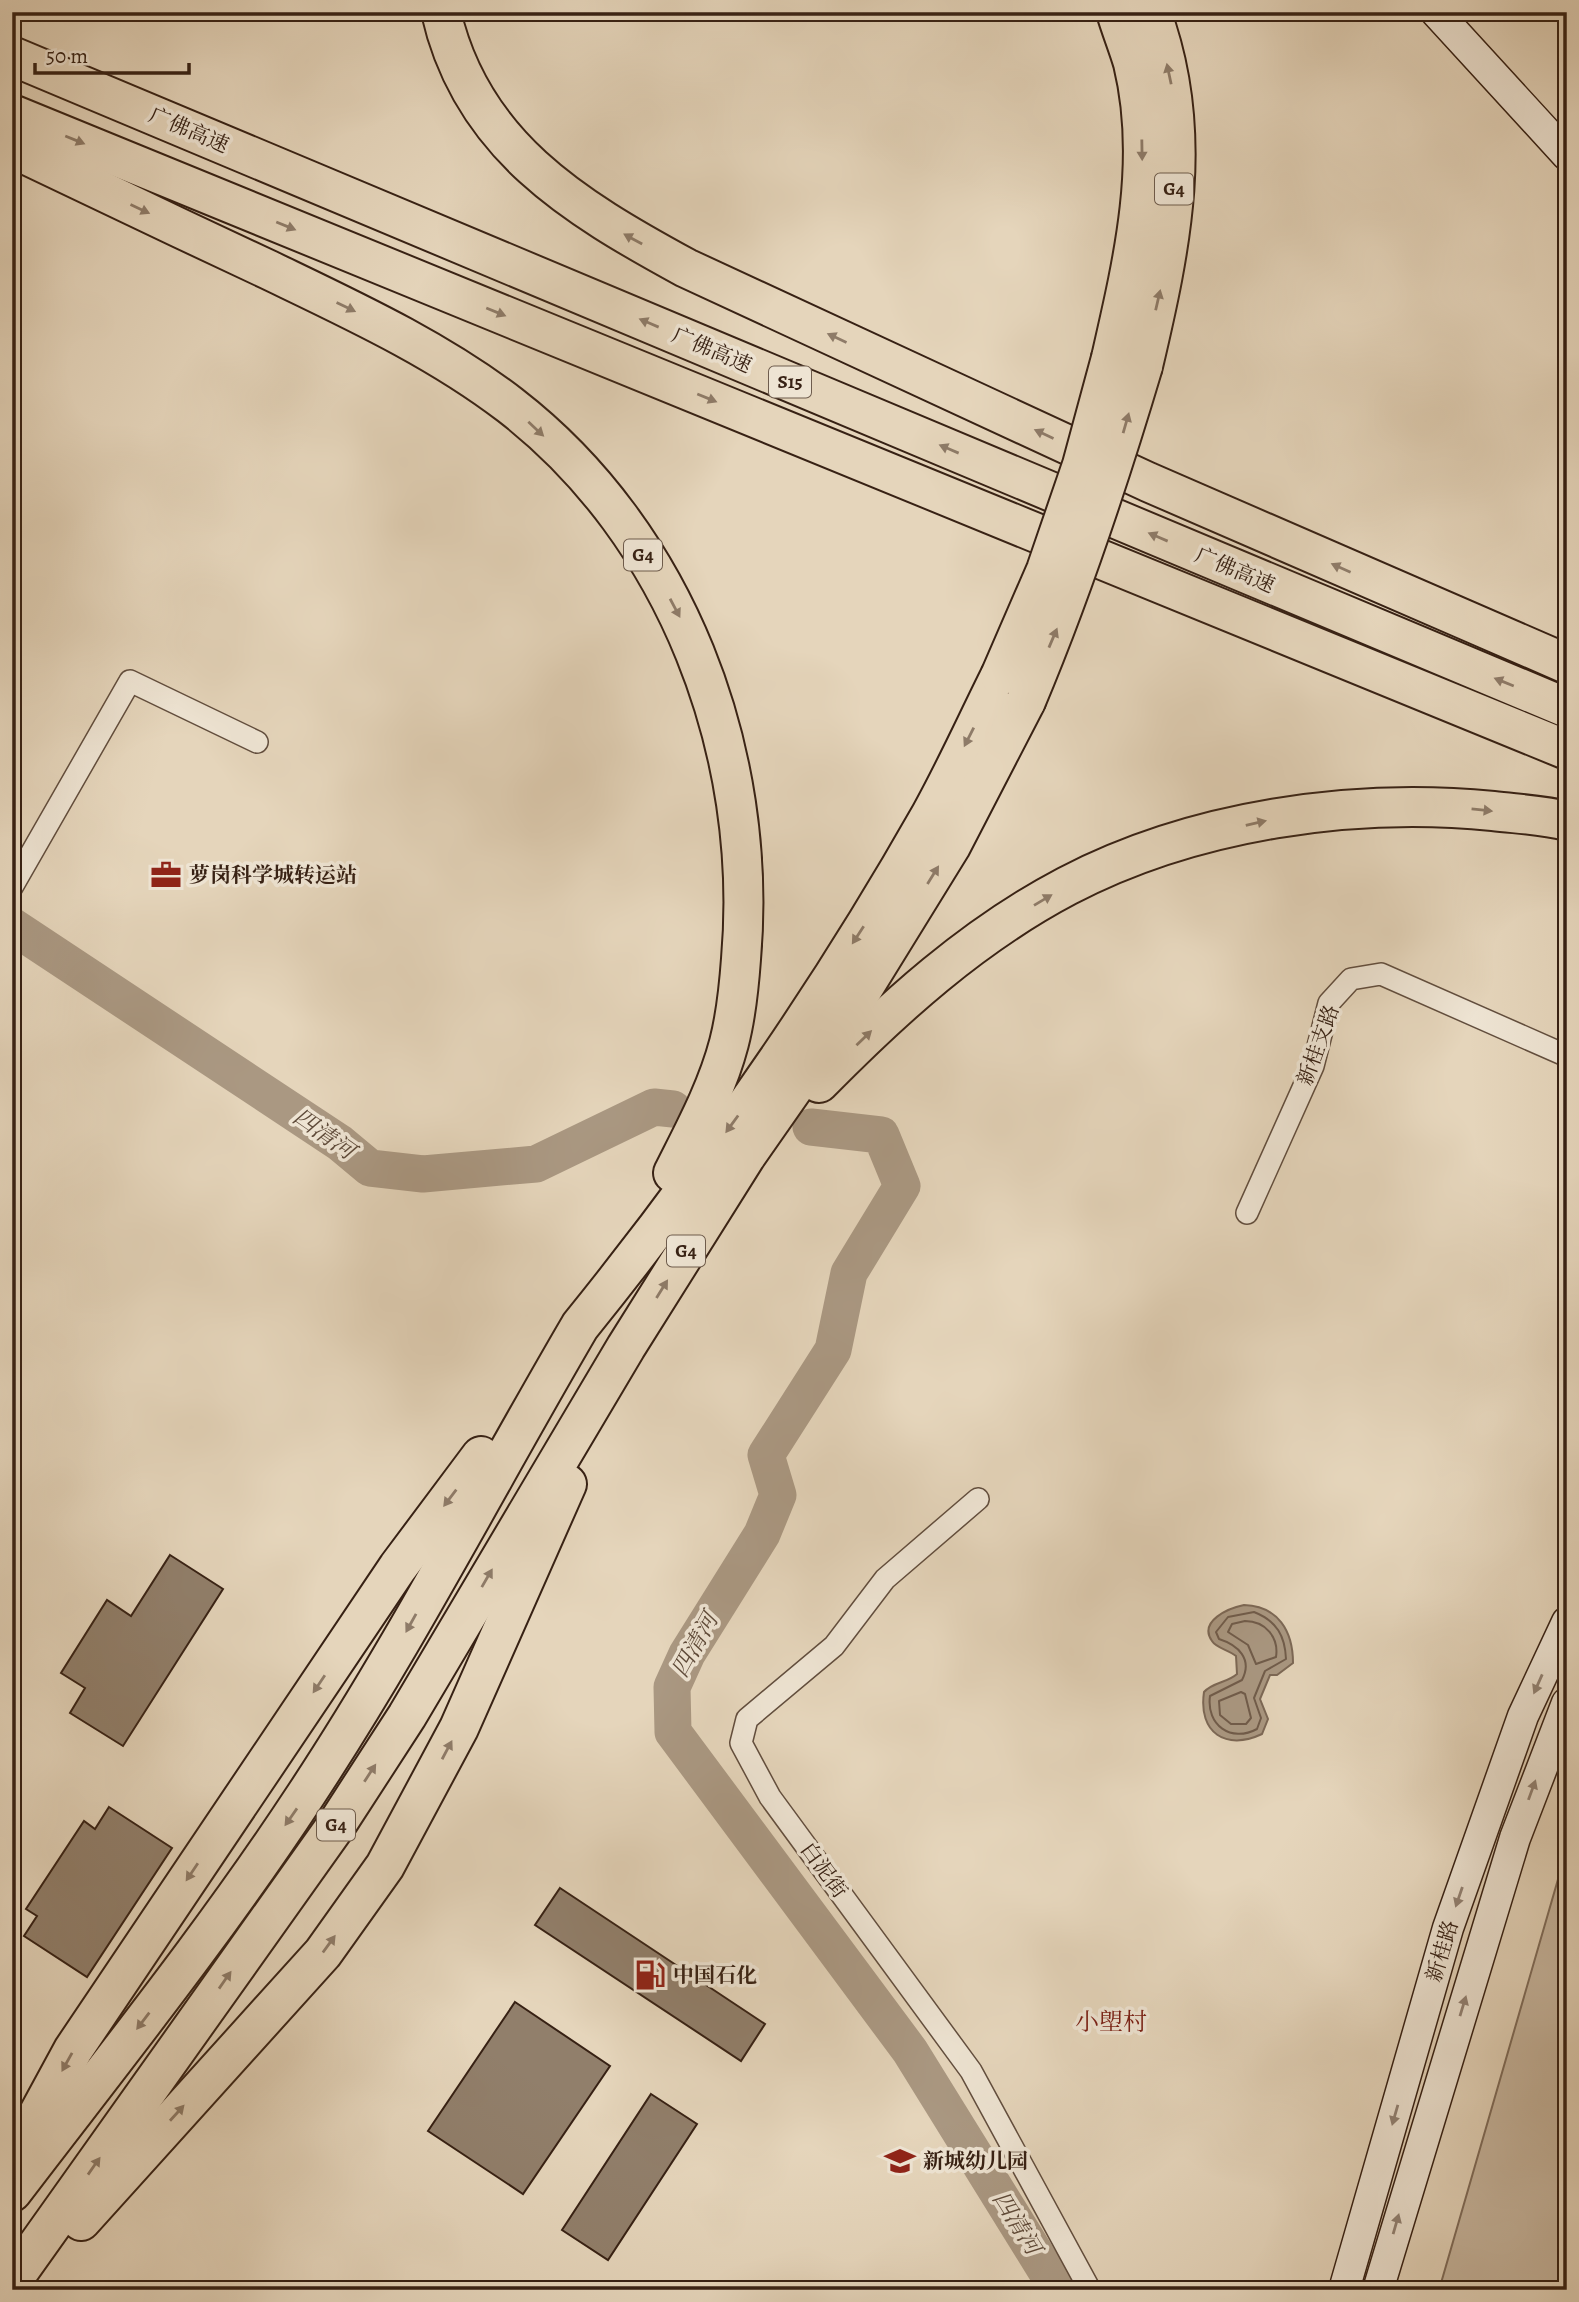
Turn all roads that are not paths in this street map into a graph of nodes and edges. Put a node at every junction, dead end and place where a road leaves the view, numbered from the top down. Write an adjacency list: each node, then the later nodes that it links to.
1 (441, 12): 10 (highway, one-way to 1)
2 (1115, 12): 9 (highway, one-way to 9)
3 (1151, 12): 9 (highway, G4, one-way to 3)
4 (1436, 12): 8 (street)
5 (12, 56): 12 (highway, 广佛高速 / S15, one-way to 5)
6 (12, 114): 14 (highway, 广佛高速 / S15, one-way to 14)
7 (12, 148): 20 (highway, G4, one-way to 20)
8 (1567, 155)
9 (1127, 362): 11 (highway, bridge)
10 (1567, 664)
11 (1013, 689): 18 (highway, G4, one-way to 11); 20 (highway, one-way to 20)
12 (1567, 708)
13 (257, 742): 16 (street)
14 (1567, 750)
15 (1567, 821): 18 (highway, one-way to 15)
16 (15, 882)
17 (1567, 1056): 19 (street, 新桂支路)
18 (746, 1156): 22 (highway, G4, one-way to 18)
19 (1247, 1213)
20 (623, 1272): 21 (highway, G4)
21 (580, 1326): 26 (highway, one-way to 26); 27 (highway, G4, one-way to 27)
22 (626, 1346): 28 (highway, G4, one-way to 22); 29 (highway, one-way to 22)
23 (978, 1499): 30 (street, 白泥街)
24 (1567, 1622): 31 (street, 新桂路, one-way to 31)
25 (1567, 1703): 32 (street, 新桂路, one-way to 25)
26 (12, 2162)
27 (12, 2192)
28 (12, 2281)
29 (12, 2287)
30 (1090, 2290)
31 (1344, 2290)
32 (1378, 2290)

